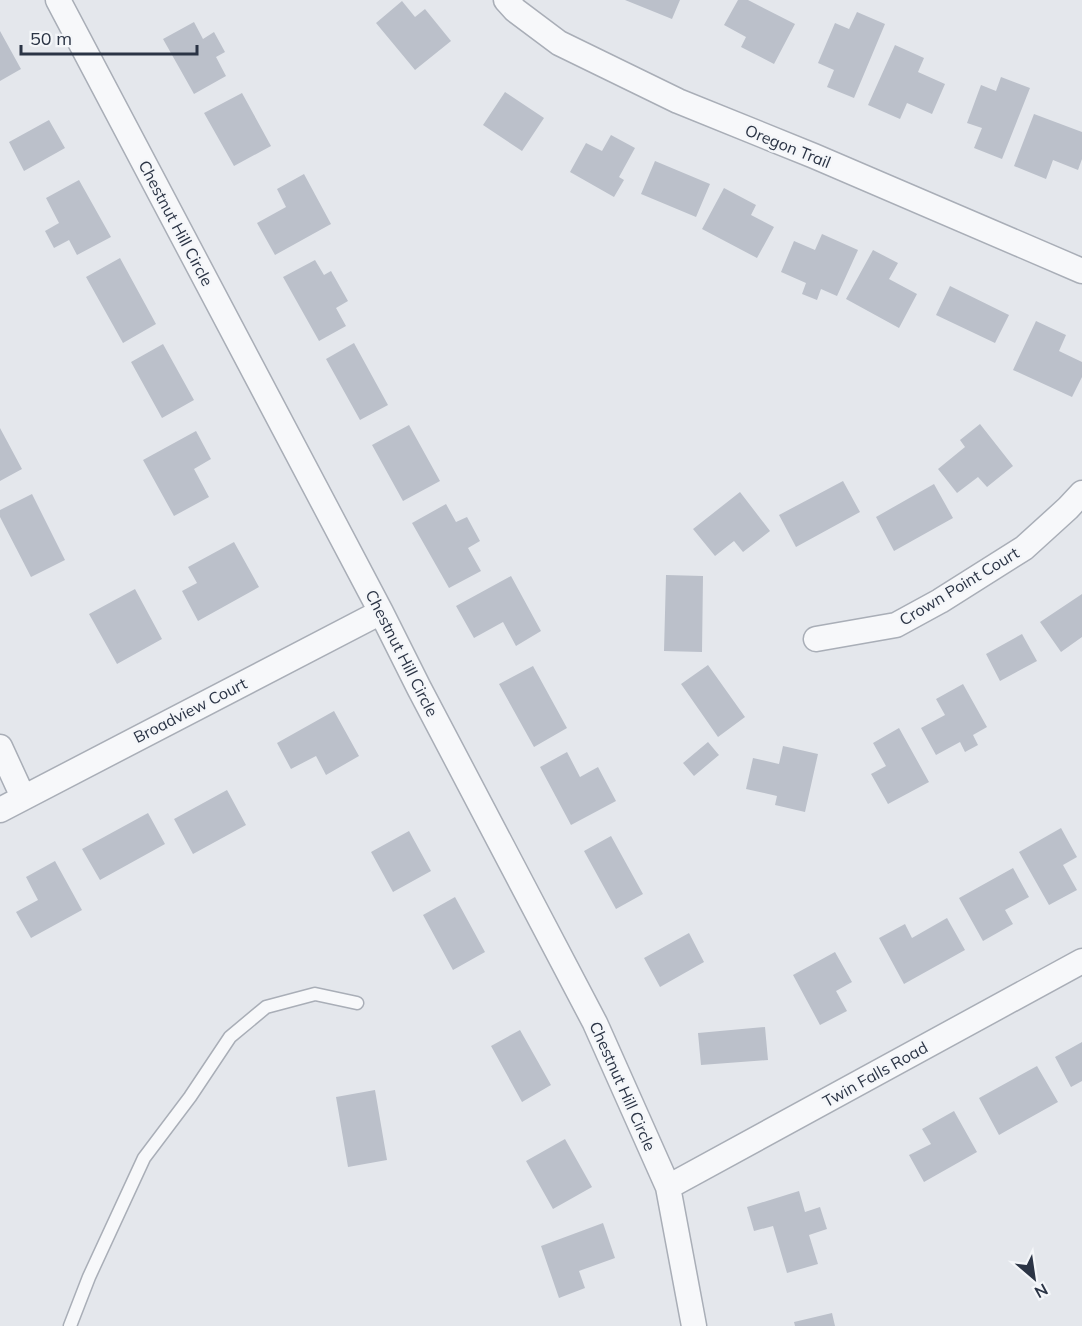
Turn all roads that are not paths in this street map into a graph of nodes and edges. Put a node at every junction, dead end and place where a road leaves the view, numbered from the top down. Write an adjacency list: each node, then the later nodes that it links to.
1 (58, 0): 5 (street, Chestnut Hill Circle)
2 (506, 0): 3 (street, Oregon Trail)
3 (1082, 271)
4 (1082, 493): 6 (street, Crown Point Court)
5 (381, 612): 8 (street, Broadview Court); 12 (street, Chestnut Hill Circle)
6 (816, 639)
7 (0, 747): 8 (street)
8 (23, 796): 9 (street, Broadview Court)
9 (0, 810)
10 (1082, 961): 12 (street, Twin Falls Road)
11 (357, 1003): 13 (lane)
12 (668, 1187): 14 (street, Chestnut Hill Circle)
13 (70, 1326)
14 (694, 1326)

